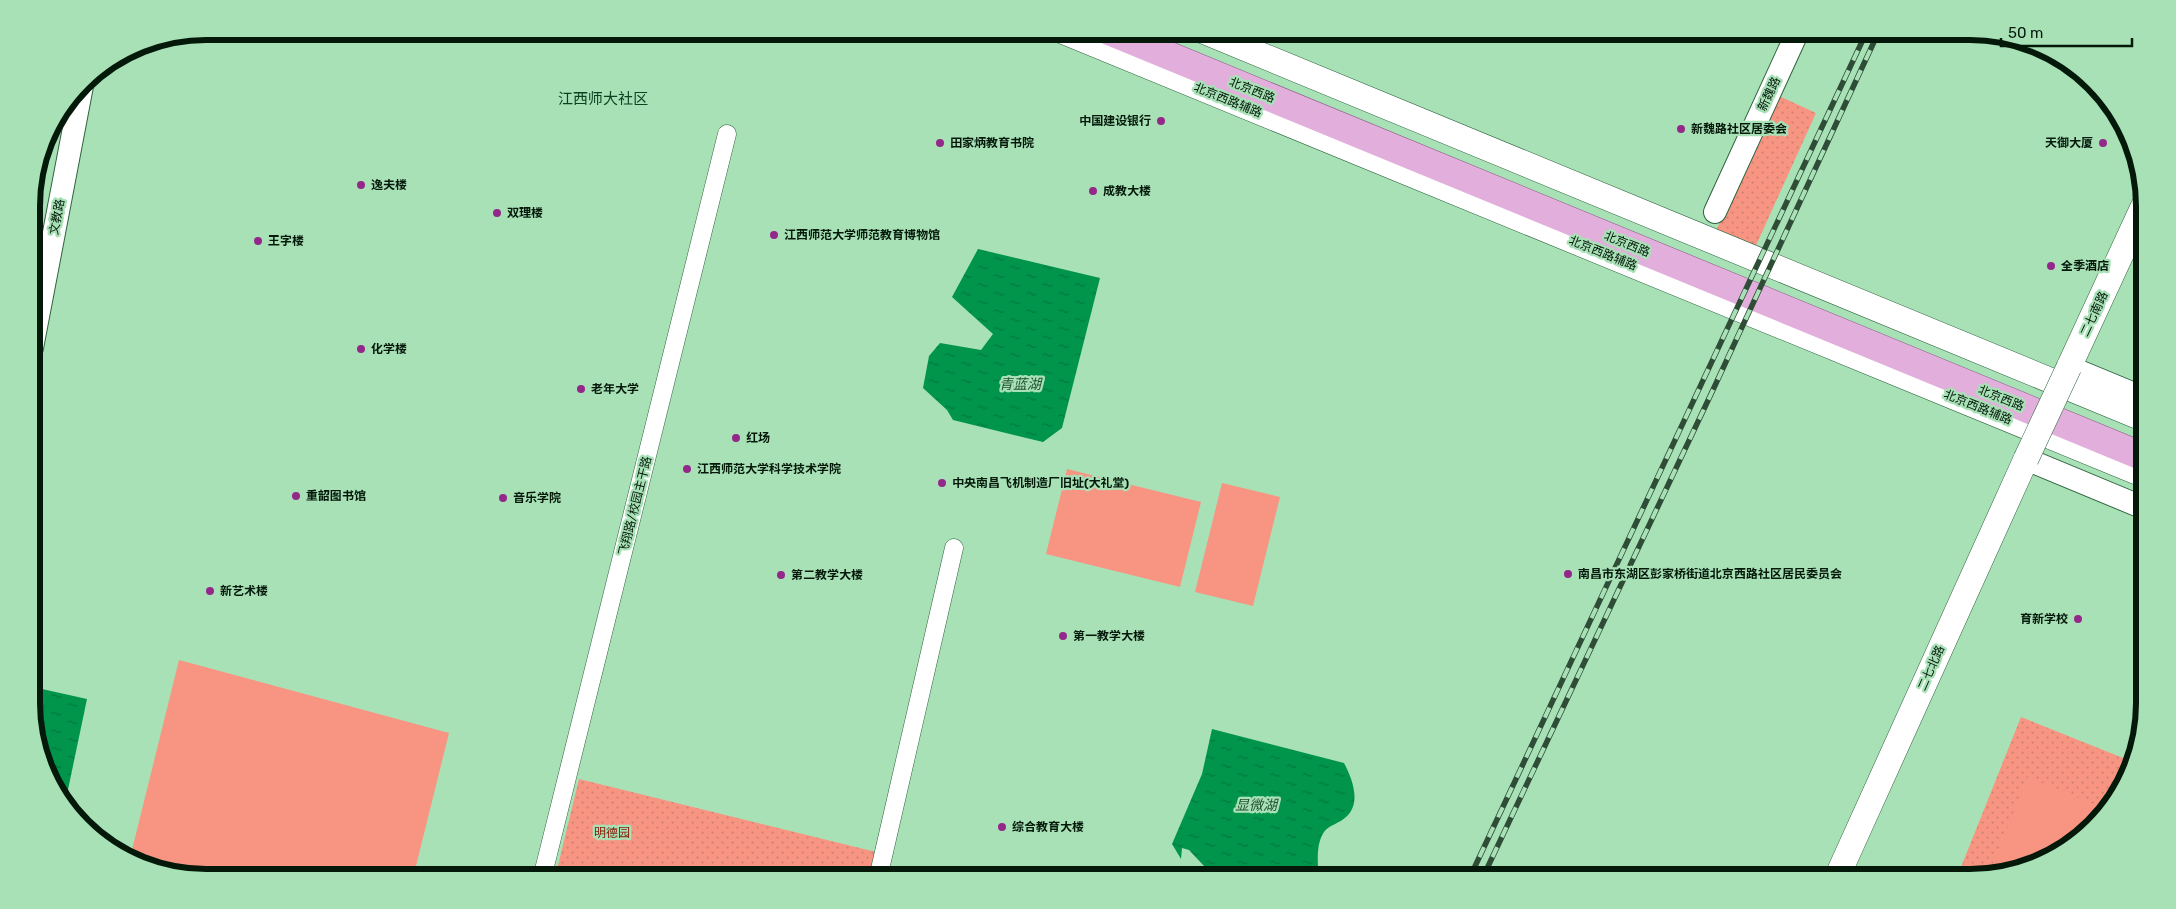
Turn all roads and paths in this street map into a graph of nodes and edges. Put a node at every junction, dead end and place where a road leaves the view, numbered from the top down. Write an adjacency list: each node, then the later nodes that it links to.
1 (1084, 40): 18 (main road, 北京西路辅路)
2 (1131, 40): 16 (main road, 北京西路)
3 (1172, 40): 15 (main road, 北京西路)
4 (1225, 40): 14 (main road)
5 (1794, 40): 8 (street, 新魏路)
6 (79, 99): 11 (street, 文教路)
7 (727, 134): 21 (street, 飞翔路/校园主干路)
8 (1715, 212)
9 (2136, 225): 12 (main road, 二七南路)
10 (2136, 263): 12 (main road, 二七南路)
11 (40, 306)
12 (2077, 370): 13 (street); 17 (main road)
13 (2136, 395)
14 (2136, 417)
15 (2136, 437)
16 (2136, 454)
17 (2034, 462): 19 (street); 23 (main road, 二七北路); 24 (main road, 二七北路)
18 (2136, 472)
19 (2136, 505)
20 (954, 548): 22 (street)
21 (544, 869)
22 (880, 869)
23 (1841, 869)
24 (1859, 869)

